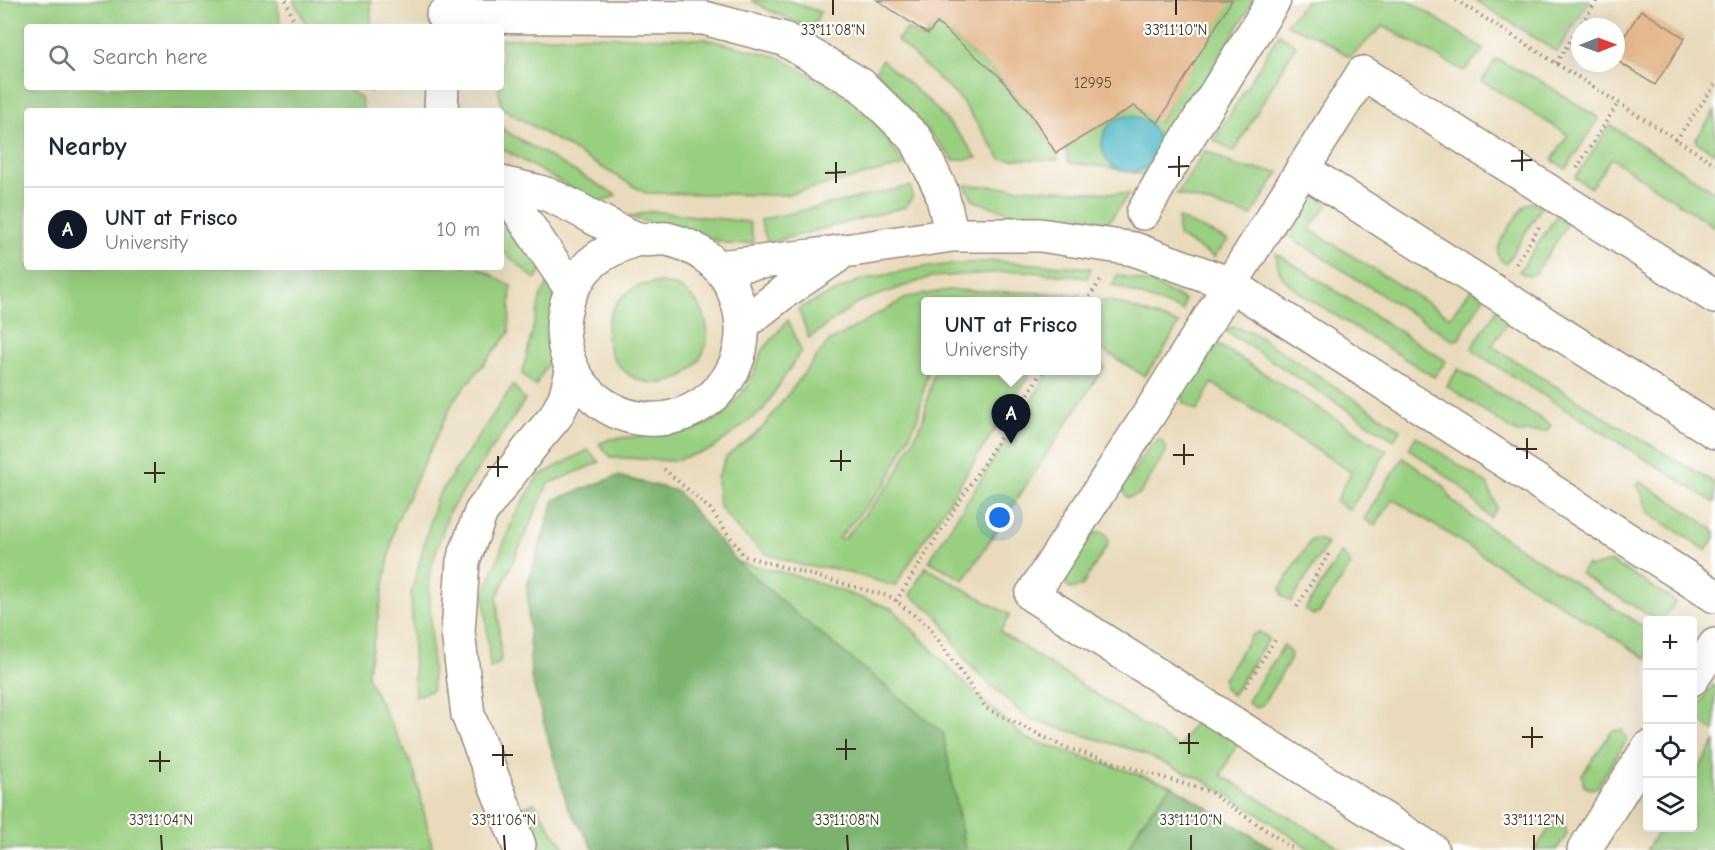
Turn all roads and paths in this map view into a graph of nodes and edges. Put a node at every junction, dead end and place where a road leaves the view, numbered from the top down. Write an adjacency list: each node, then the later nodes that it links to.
1 (286, 0): 6 (path)
2 (1274, 0): 18 (street)
3 (1456, 0): 7 (path)
4 (1597, 0): 7 (path)
5 (442, 14): 20 (street)
6 (295, 24)
7 (1556, 63): 10 (path)
8 (1715, 85): 12 (path)
9 (442, 90): 11 (street)
10 (1618, 103): 12 (path); 15 (path)
11 (441, 108)
12 (1676, 140): 13 (path)
13 (1715, 164)
14 (1302, 169): 26 (street); 29 (street); 34 (street)
15 (1573, 174)
16 (504, 184): 21 (street)
17 (504, 188): 27 (street)
18 (1143, 213)
19 (1541, 223): 24 (path)
20 (952, 235): 22 (street); 26 (street)
21 (638, 239): 23 (street); 27 (street)
22 (849, 249): 23 (street); 30 (street)
23 (719, 267): 30 (street)
24 (1512, 270)
25 (1102, 278): 28 (path)
26 (1230, 284): 38 (street); 48 (street)
27 (572, 289): 31 (street)
28 (1089, 297)
29 (1715, 297)
30 (742, 324): 33 (street)
31 (572, 372): 33 (street); 35 (street)
32 (1040, 375): 39 (path)
33 (612, 411): 35 (street)
34 (1715, 432)
35 (535, 441): 46 (street)
36 (664, 469): 39 (path)
37 (1330, 552): 40 (path)
38 (1715, 596)
39 (896, 601): 47 (path)
40 (1297, 607)
41 (1275, 640): 44 (path)
42 (1715, 645): 43 (street)
43 (1697, 672)
44 (1244, 688)
45 (1643, 754): 49 (street)
46 (521, 848)
47 (1295, 850)
48 (1432, 850)
49 (1584, 850)

